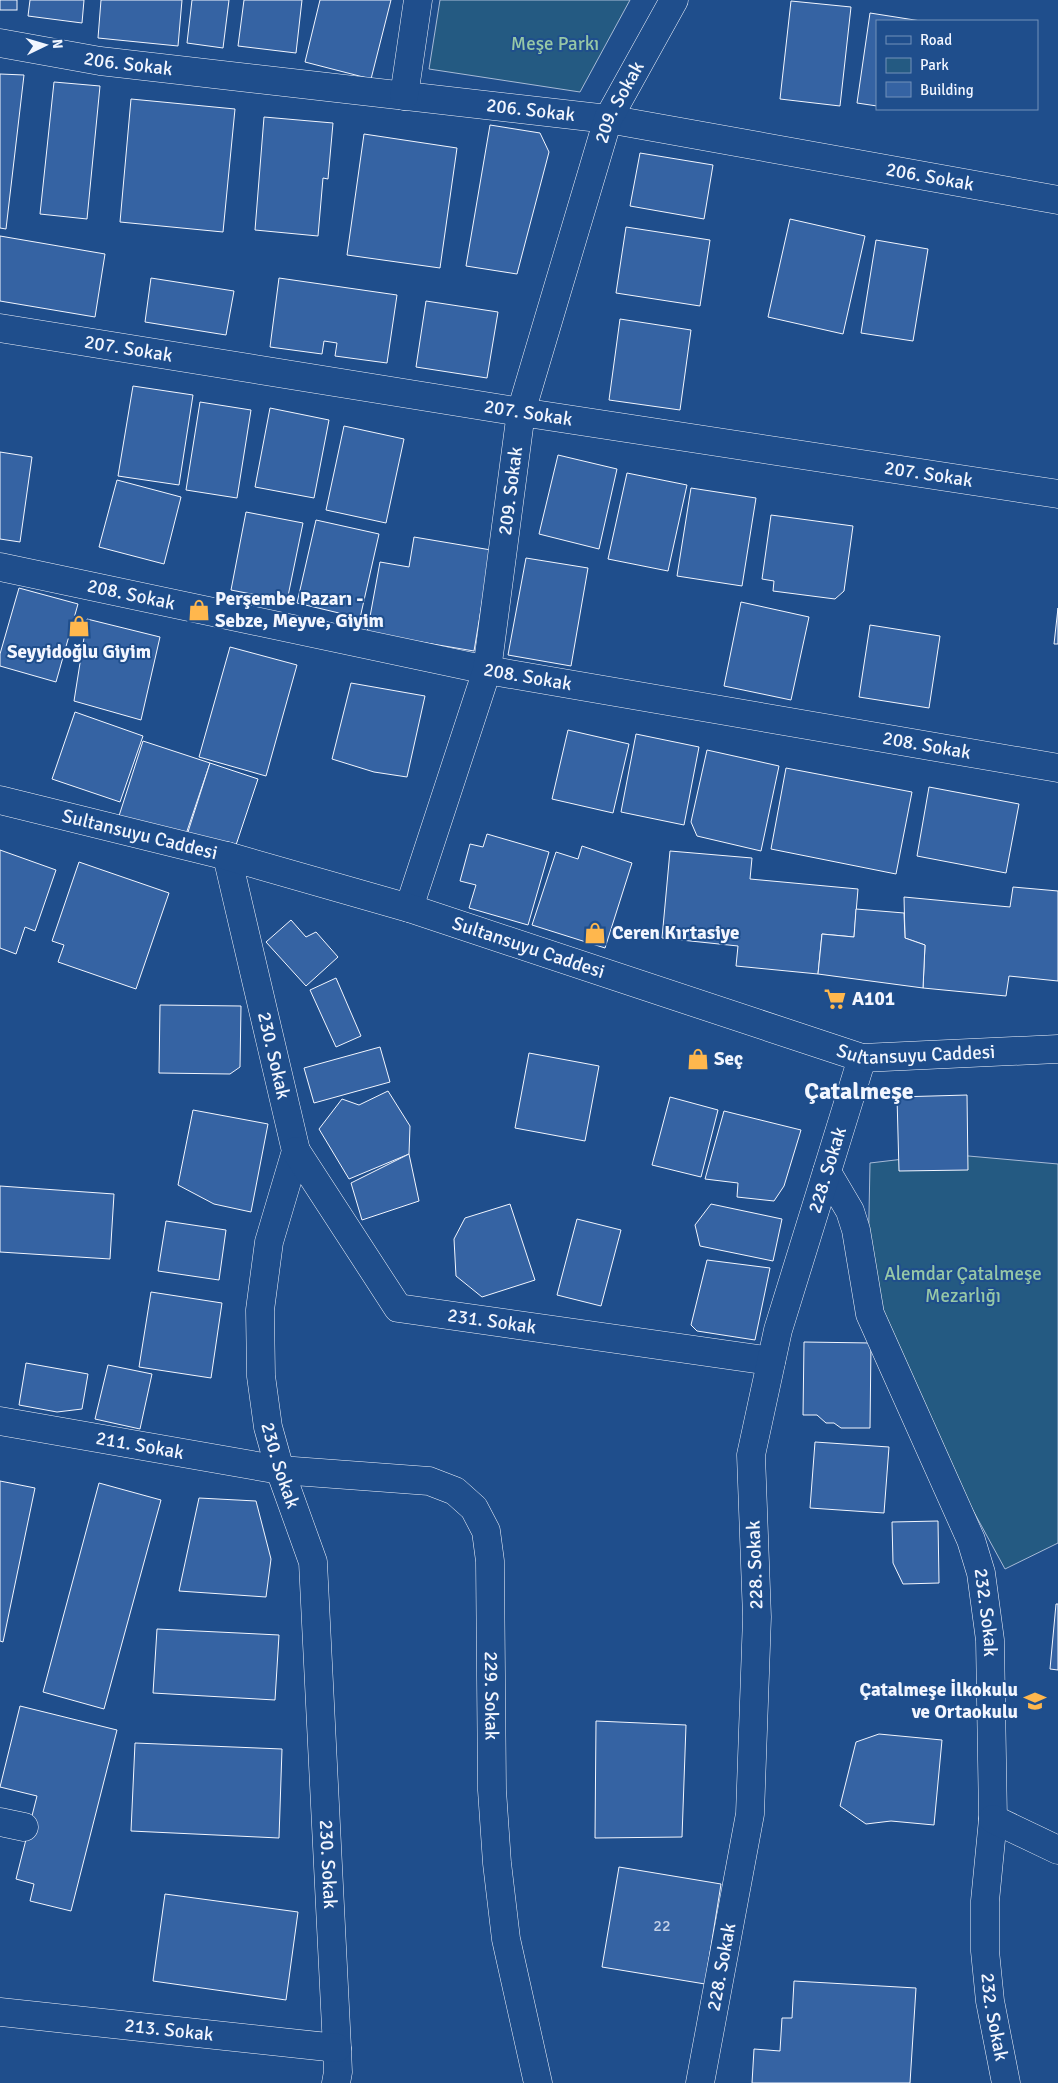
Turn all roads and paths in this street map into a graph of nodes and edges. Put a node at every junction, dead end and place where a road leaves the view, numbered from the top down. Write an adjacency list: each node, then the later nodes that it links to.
1 (418, 0): 4 (street)
2 (674, 0): 5 (street, 209. Sokak)
3 (0, 43): 4 (street, 206. Sokak)
4 (404, 96): 5 (street, 206. Sokak)
5 (608, 119): 6 (street, 206. Sokak); 8 (street, 209. Sokak)
6 (1058, 200)
7 (0, 328): 8 (street, 207. Sokak)
8 (521, 412): 9 (street, 207. Sokak); 11 (street, 209. Sokak)
9 (1058, 494)
10 (0, 567): 11 (street, 208. Sokak)
11 (487, 670): 12 (street, 208. Sokak); 15 (street, 209. Sokak)
12 (1058, 768)
13 (0, 800): 14 (street, Sultansuyu Caddesi)
14 (227, 856): 15 (street, Sultansuyu Caddesi); 18 (street, 230. Sokak)
15 (409, 908): 17 (street, Sultansuyu Caddesi)
16 (1058, 1049): 17 (street, Sultansuyu Caddesi)
17 (862, 1058): 19 (street, 228. Sokak)
18 (296, 1151): 20 (street, 231. Sokak); 22 (street, 230. Sokak)
19 (827, 1172): 20 (street, 228. Sokak); 23 (street, 232. Sokak)
20 (771, 1361): 29 (street, 228. Sokak)
21 (0, 1421): 22 (street, 211. Sokak)
22 (280, 1470): 26 (street, 230. Sokak); 28 (street, 229. Sokak)
23 (993, 1819): 24 (street); 30 (street, 232. Sokak)
24 (1058, 1850)
25 (0, 2012): 26 (street, 213. Sokak)
26 (337, 2048): 27 (street, 230. Sokak)
27 (336, 2083)
28 (538, 2083)
29 (700, 2083)
30 (1006, 2083)

